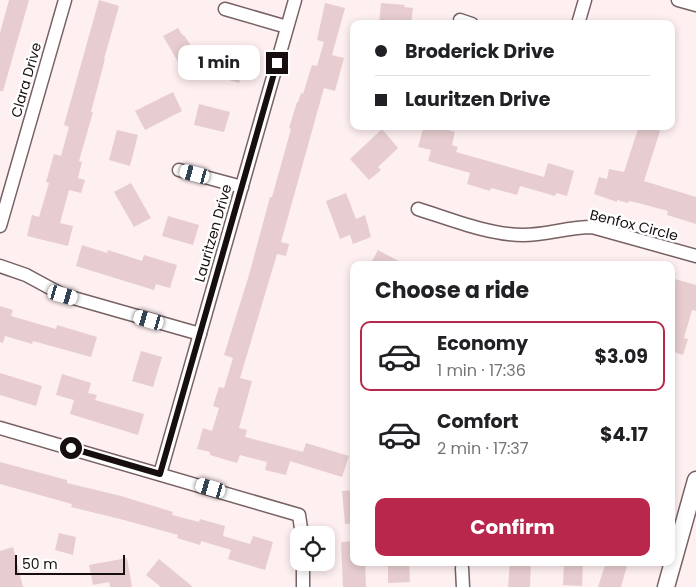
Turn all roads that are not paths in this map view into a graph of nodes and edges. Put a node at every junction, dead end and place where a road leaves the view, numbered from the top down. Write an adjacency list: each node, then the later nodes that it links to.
1 (65, 0): 12 (street, Clara Drive)
2 (295, 0): 8 (street, Lauritzen Drive)
3 (585, 0): 7 (street)
4 (678, 0): 5 (street)
5 (696, 5)
6 (226, 9): 8 (street)
7 (579, 20)
8 (288, 27): 10 (street, Lauritzen Drive)
9 (179, 170): 10 (street)
10 (242, 187): 15 (street, Lauritzen Drive)
11 (418, 209): 13 (street, Benfox Circle)
12 (0, 226)
13 (696, 256)
14 (0, 266): 15 (street)
15 (200, 334): 17 (street, Lauritzen Drive)
16 (0, 428): 17 (street)
17 (160, 474): 19 (street)
18 (696, 480): 20 (street)
19 (301, 526)
20 (675, 555)
21 (672, 566): 26 (street)
22 (462, 568): 25 (street)
23 (303, 571): 24 (street)
24 (303, 587)
25 (463, 587)
26 (666, 587)

